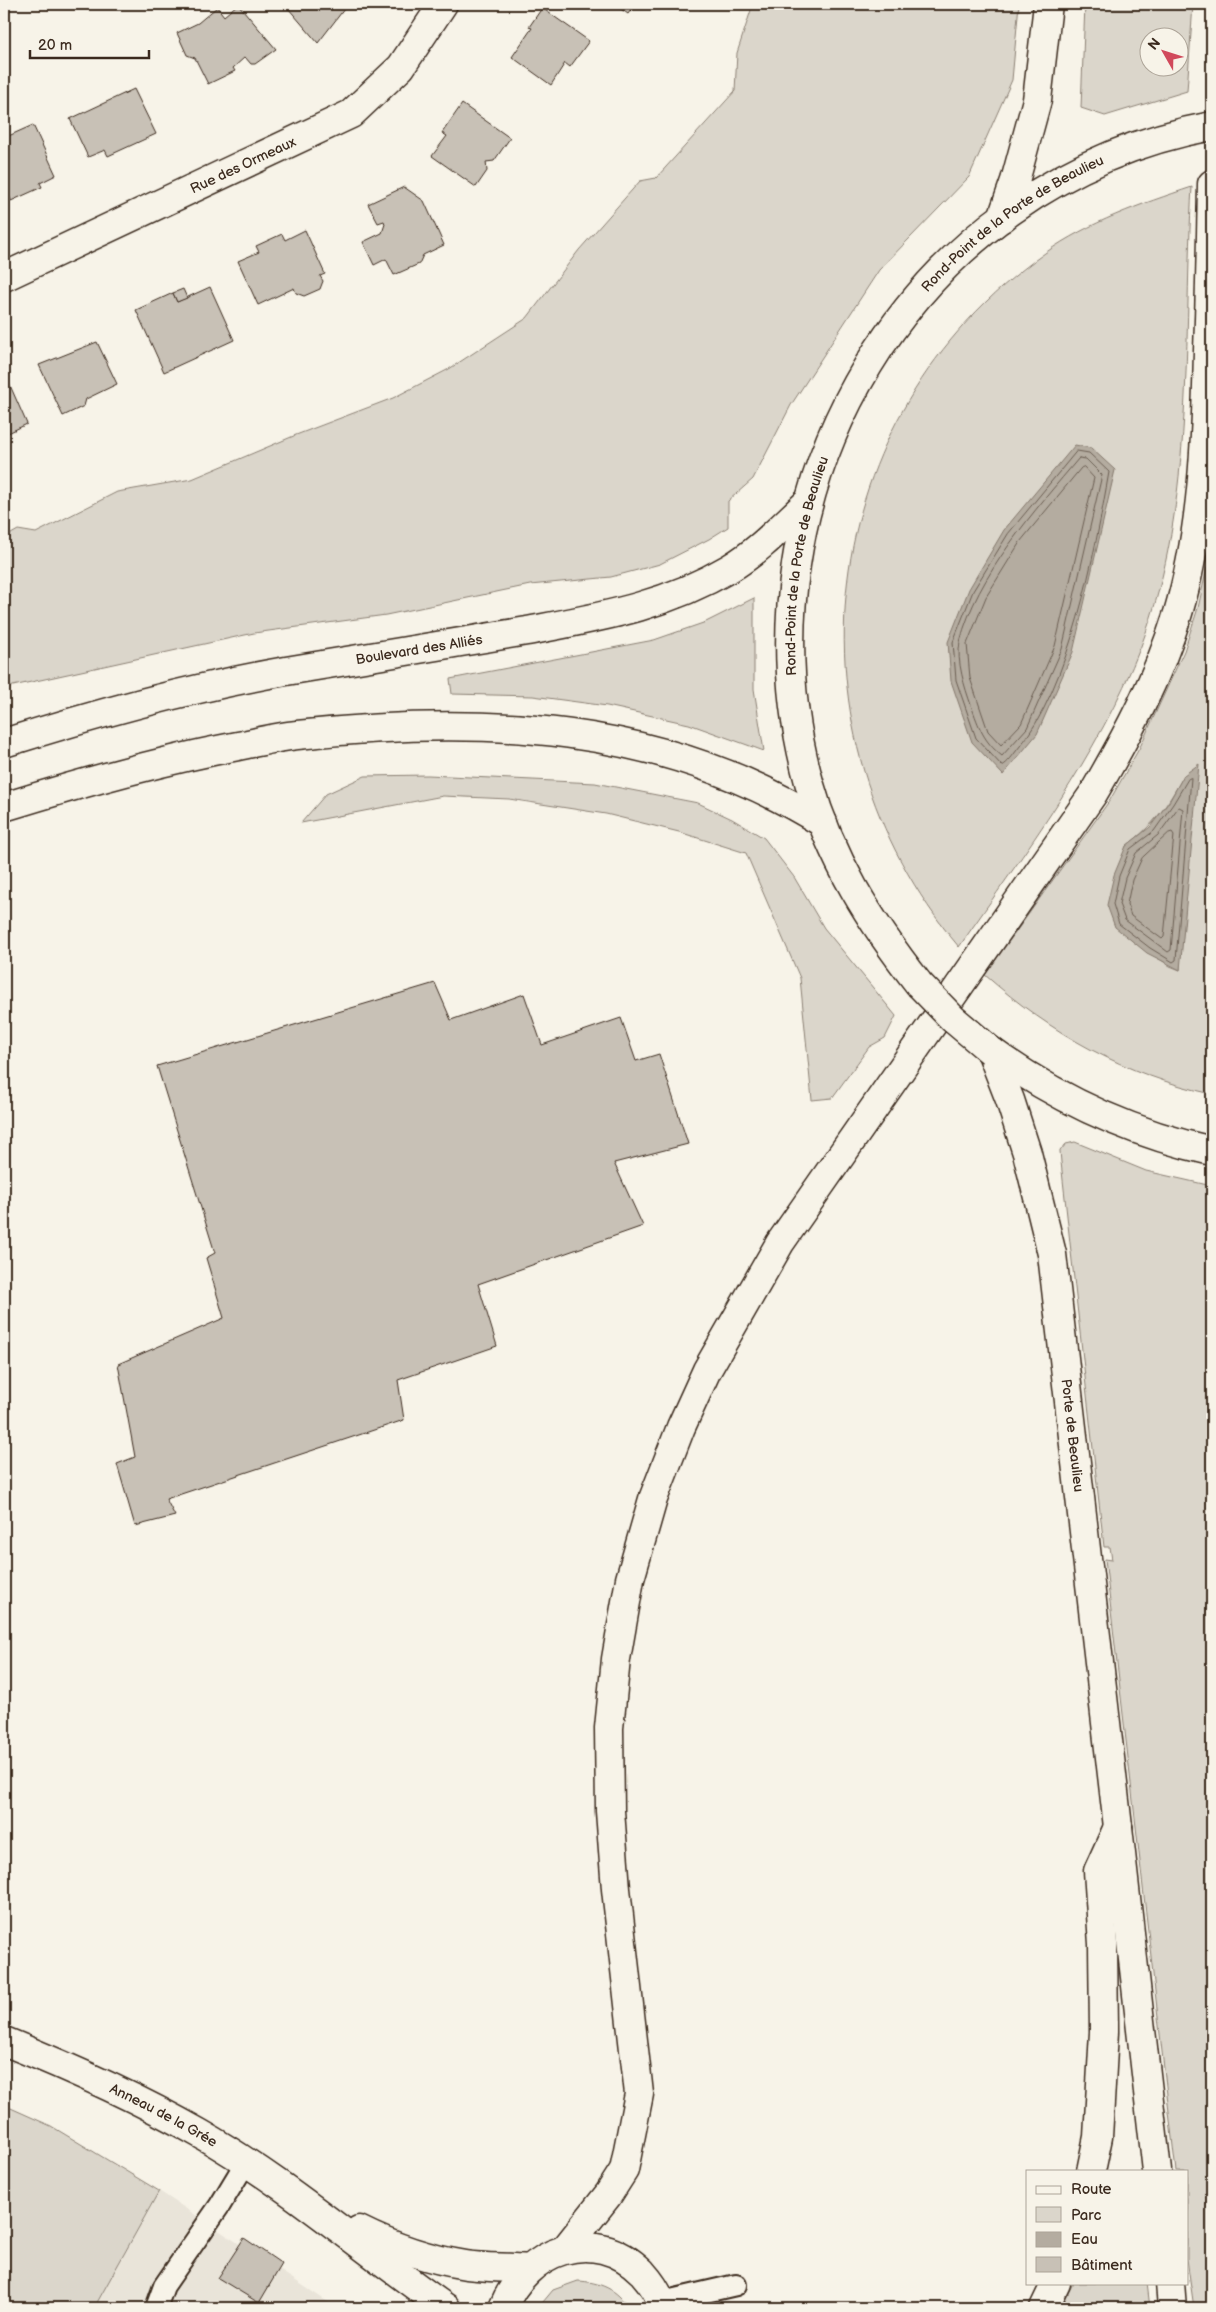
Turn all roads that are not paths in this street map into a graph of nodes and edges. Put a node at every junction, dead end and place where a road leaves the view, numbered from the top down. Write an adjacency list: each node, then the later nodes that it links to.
1 (443, 4): 6 (main road, Rue des Ormeaux)
2 (1048, 4): 5 (main road)
3 (1212, 126): 5 (main road, Rond-Point de la Porte de Beaulieu)
4 (1212, 184): 21 (main road)
5 (1002, 218): 7 (main road, Rond-Point de la Porte de Beaulieu)
6 (4, 277)
7 (808, 502): 8 (main road, Boulevard des Alliés); 12 (main road, Rond-Point de la Porte de Beaulieu)
8 (4, 743)
9 (30, 799): 10 (main road); 11 (main road); 12 (main road)
10 (4, 807)
11 (4, 814)
12 (823, 823): 13 (main road, Rond-Point de la Porte de Beaulieu, bridge)
13 (991, 1051): 14 (main road, Rond-Point de la Porte de Beaulieu); 15 (main road, Porte de Beaulieu)
14 (1212, 1151)
15 (1118, 1827): 18 (main road); 19 (main road, Porte de Beaulieu)
16 (4, 2041): 17 (main road, Anneau de la Grée)
17 (246, 2162): 20 (main road, Anneau de la Grée); 27 (lane)
18 (1092, 2170)
19 (1157, 2170)
20 (313, 2208): 22 (main road); 28 (main road)
21 (566, 2248): 22 (main road); 26 (main road)
22 (528, 2269): 29 (main road)
23 (1056, 2284): 30 (main road)
24 (1170, 2284): 31 (main road)
25 (736, 2285): 26 (lane)
26 (662, 2305)
27 (156, 2308)
28 (446, 2308)
29 (503, 2308)
30 (1044, 2308)
31 (1172, 2308)

